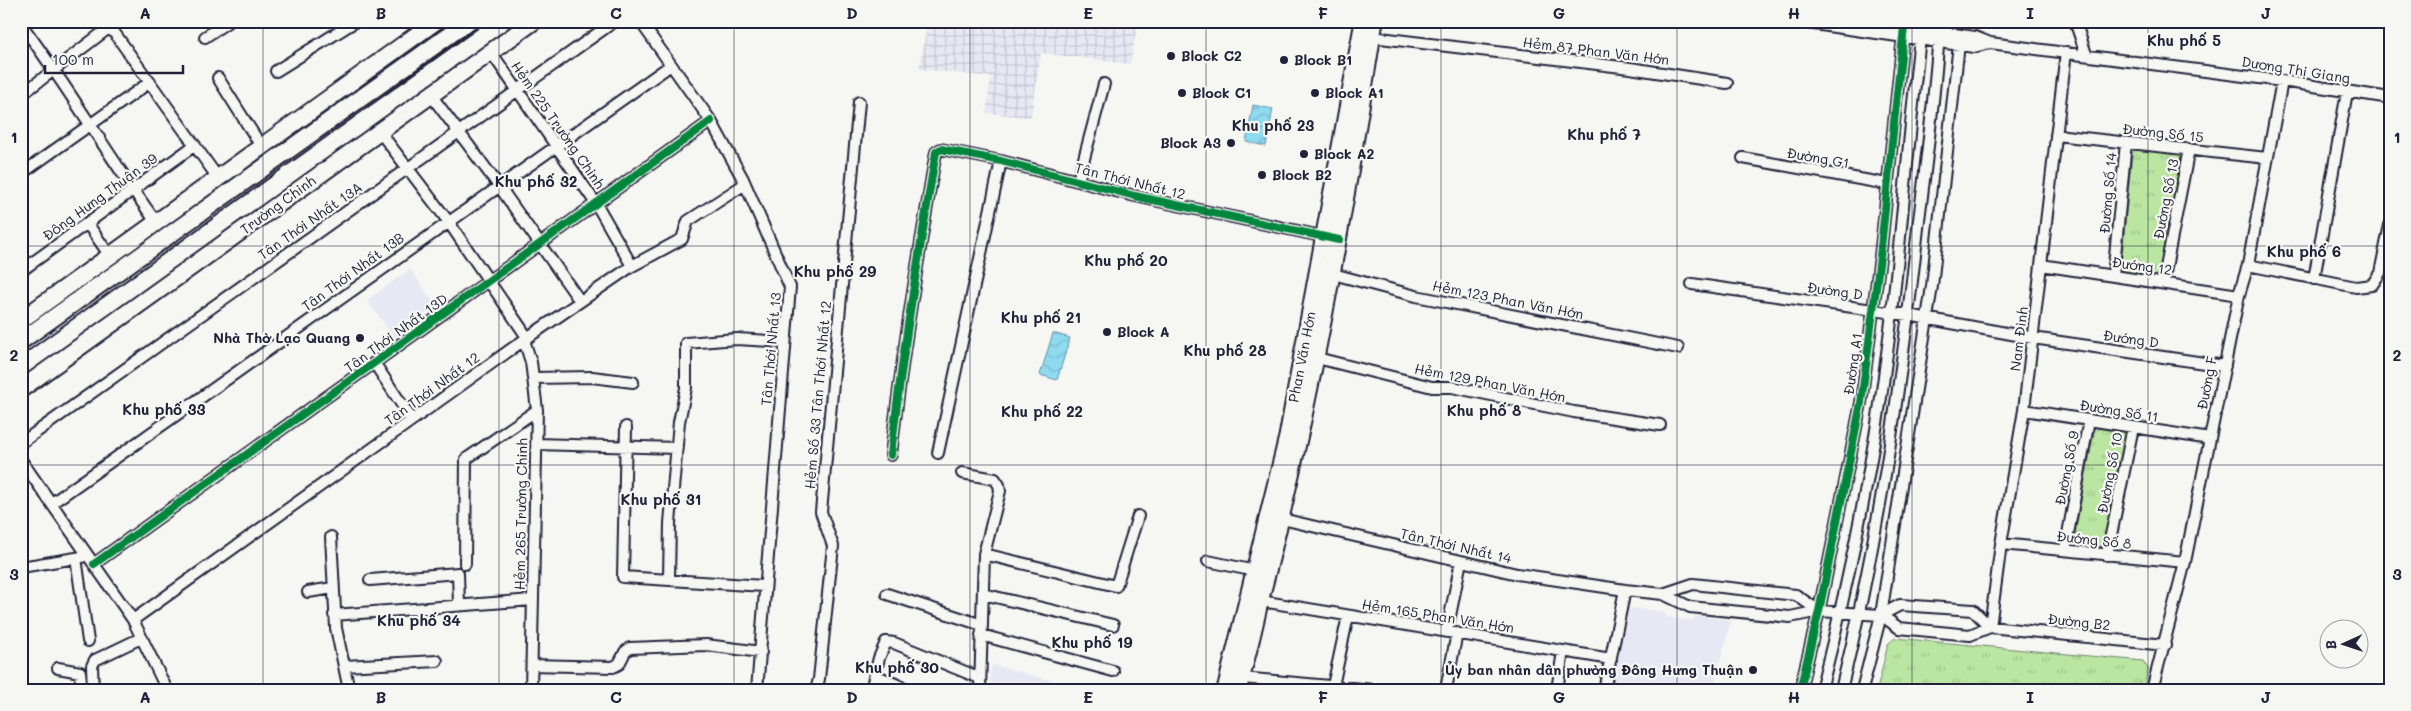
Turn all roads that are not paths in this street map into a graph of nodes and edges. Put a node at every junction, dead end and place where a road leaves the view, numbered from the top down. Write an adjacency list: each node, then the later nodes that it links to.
1 (230, 21): 19 (street)
2 (356, 21): 27 (street)
3 (436, 21): 46 (main road)
4 (469, 21): 56 (main road)
5 (504, 21): 62 (main road, Trường Chinh)
6 (534, 21): 22 (main road, Trường Chinh)
7 (615, 21): 33 (street, Tân Thới Nhất 13A)
8 (640, 21): 25 (street, Tân Thới Nhất 13)
9 (1363, 21): 69 (main road, Phan Văn Hớn)
10 (1375, 21): 18 (main road, Phan Văn Hớn)
11 (1865, 21): 16 (street, Dương Thị Giang)
12 (2075, 21): 24 (street)
13 (1797, 22): 16 (street, Dương Thị Giang)
14 (21, 24): 26 (street)
15 (108, 24): 26 (street); 30 (street)
16 (1903, 32): 17 (street, Dương Thị Giang); 59 (street, Đường A1)
17 (1921, 34): 20 (street, Dương Thị Giang); 85 (street)
18 (1372, 36): 31 (street, Hẻm 87 Phan Văn Hớn); 69 (main road, Phan Văn Hớn)
19 (205, 37)
20 (1939, 37): 21 (street, Dương Thị Giang); 86 (street)
21 (1959, 40): 23 (street, Dương Thị Giang); 87 (street)
22 (491, 52): 33 (street, Hẻm 225 Trường Chinh); 36 (main road, Trường Chinh)
23 (2066, 52): 24 (street, Dương Thị Giang); 43 (street, Nam Đình)
24 (2086, 54): 29 (street, Dương Thị Giang)
25 (672, 65): 39 (street, Tân Thới Nhất 13); 47 (street, Tân Thới Nhất 13B)
26 (55, 70): 35 (street); 40 (street)
27 (276, 71)
28 (218, 78): 46 (street)
29 (2282, 81): 34 (street, Dương Thị Giang); 50 (street, Đường F)
30 (150, 82): 40 (street); 45 (street)
31 (1727, 83)
32 (1104, 84): 57 (street)
33 (518, 90): 42 (street, Tân Thới Nhất 13A); 47 (street, Hẻm 225 Trường Chinh)
34 (2347, 92): 37 (street, Dương Thị Giang); 78 (street)
35 (21, 95)
36 (431, 95): 41 (main road, Trường Chinh); 42 (street)
37 (2390, 98)
38 (859, 102): 178 (street, Hẻm Số 33 Tân Thới Nhất 12)
39 (711, 121): 58 (street, Tân Thới Nhất 13); 63 (street, Tân Thới Nhất 13D)
40 (91, 124): 54 (street); 61 (street)
41 (380, 132): 53 (street, Hẻm 265 Trường Chinh); 64 (main road, Trường Chinh)
42 (458, 132): 53 (street, Tân Thới Nhất 13A); 60 (street)
43 (2056, 135): 44 (street, Đường Số 15); 74 (street, Nam Đình)
44 (2126, 143): 48 (street, Đường Số 15); 77 (street, Đường Số 14)
45 (195, 145): 55 (street); 61 (street, Đông Hưng Thuận 39)
46 (262, 146): 52 (main road)
47 (557, 146): 60 (street, Tân Thới Nhất 13B); 63 (street, Hẻm 225 Trường Chinh)
48 (2189, 149): 50 (street, Đường Số 15); 80 (street, Đường Số 13)
49 (1743, 158): 59 (street, Đường G1)
50 (2267, 158): 72 (street, Đường F)
51 (1001, 160): 57 (street, Tân Thới Nhất 12); 113 (street); 114 (street, Tân Thới Nhất 12)
52 (234, 166): 55 (main road); 56 (main road)
53 (408, 169): 65 (street, Hẻm 265 Trường Chinh); 109 (street, Tân Thới Nhất 13A)
54 (21, 174)
55 (218, 178): 66 (main road)
56 (246, 181): 62 (main road); 91 (main road)
57 (1078, 181): 69 (street, Tân Thới Nhất 12)
58 (745, 184): 73 (street, Tân Thới Nhất 12); 92 (street, Tân Thới Nhất 13)
59 (1887, 184): 84 (street, Đường A1)
60 (499, 186): 65 (street, Tân Thới Nhất 13B); 70 (street)
61 (133, 190): 66 (street); 67 (street, Đông Hưng Thuận 39)
62 (258, 198): 64 (main road); 97 (main road, Trường Chinh)
63 (597, 205): 70 (street, Tân Thới Nhất 13D); 73 (street, Hẻm 225 Trường Chinh)
64 (266, 213): 100 (main road, Trường Chinh)
65 (448, 221): 79 (street, Hẻm 265 Trường Chinh); 117 (street, Tân Thới Nhất 13B)
66 (156, 222): 71 (main road)
67 (87, 223): 71 (street); 75 (street, Đông Hưng Thuận 39)
68 (2390, 225): 78 (street)
69 (1332, 239): 76 (main road, Phan Văn Hớn); 132 (main road, Phan Văn Hớn)
70 (539, 246): 79 (street, Tân Thới Nhất 13D); 83 (street)
71 (110, 256): 88 (main road)
72 (2248, 265): 78 (street); 82 (street, Đường F)
73 (632, 266): 83 (street, Tân Thới Nhất 12)
74 (2041, 266): 77 (street, Đướng 12); 90 (street, Nam Đình)
75 (21, 271)
76 (1333, 274): 93 (street, Hẻm 123 Phan Văn Hớn); 94 (main road, Phan Văn Hớn)
77 (2114, 276): 80 (street, Đướng 12)
78 (2314, 279)
79 (490, 281): 89 (street, Hẻm 265 Trường Chinh); 95 (street, Tân Thới Nhất 13D)
80 (2163, 283): 82 (street, Đướng 12)
81 (1692, 284): 84 (street, Đường D)
82 (2239, 295): 96 (street, Đường F)
83 (580, 301): 89 (street, Tân Thới Nhất 12)
84 (1873, 310): 85 (street, Đường D); 145 (street, Đường A1)
85 (1891, 312): 86 (street, Đường D); 146 (street)
86 (1908, 314): 87 (street, Đường D); 147 (street)
87 (1927, 318): 90 (street, Đường D); 149 (street)
88 (21, 320)
89 (525, 338): 98 (street, Hẻm 265 Trường Chinh); 103 (street, Tân Thới Nhất 12)
90 (2032, 338): 96 (street, Đướng D); 102 (street, Nam Đình)
91 (21, 341)
92 (785, 342): 112 (street); 135 (street, Tân Thới Nhất 13)
93 (1678, 348)
94 (1317, 358): 105 (street, Hẻm 129 Phan Văn Hớn); 119 (main road, Phan Văn Hớn)
95 (375, 364): 103 (street); 126 (street, Tân Thới Nhất 13D)
96 (2225, 366): 108 (street, Đường F)
97 (21, 367)
98 (533, 378): 99 (street); 101 (street, Hẻm 265 Trường Chinh)
99 (633, 382)
100 (21, 389)
101 (537, 410): 110 (street, Hẻm 265 Trường Chinh); 130 (street)
102 (2024, 410): 104 (street, Đường Số 11); 121 (street, Nam Đình)
103 (412, 420): 151 (street, Tân Thới Nhất 12)
104 (2090, 420): 107 (street, Đường Số 11); 122 (street, Đường Số 9)
105 (1660, 425)
106 (626, 427): 111 (street)
107 (2133, 427): 108 (street, Đường Số 11); 124 (street, Đường Số 10)
108 (2210, 440): 129 (street, Đường F)
109 (21, 443)
110 (536, 444): 111 (street); 142 (street, Hẻm 265 Trường Chinh)
111 (627, 445): 112 (street); 133 (street)
112 (677, 448): 133 (street)
113 (938, 453)
114 (891, 455)
115 (22, 463): 117 (street)
116 (962, 474): 123 (street)
117 (52, 503): 126 (street)
118 (1138, 516): 123 (street)
119 (1282, 519): 128 (street, Tân Thới Nhất 14); 143 (main road, Phan Văn Hớn)
120 (331, 537): 136 (street)
121 (2001, 544): 122 (street, Đướng Số 8); 153 (street, Nam Đình)
122 (2065, 550): 124 (street, Đướng Số 8)
123 (984, 554): 140 (street)
124 (2108, 555): 129 (street, Đướng Số 8)
125 (76, 558): 126 (street); 131 (street); 157 (street)
126 (91, 560): 151 (street)
127 (1208, 561): 132 (street)
128 (1461, 561): 137 (street, Tân Thới Nhất 14); 155 (street)
129 (2185, 562): 158 (street, Đường F)
130 (465, 564)
131 (21, 567)
132 (1255, 571): 182 (main road, Phan Văn Hớn)
133 (669, 578): 135 (street)
134 (370, 580): 144 (street)
135 (764, 586): 160 (street, Tân Thới Nhất 13)
136 (333, 588): 138 (street); 148 (street)
137 (1624, 590): 141 (street, Đường B2); 161 (street)
138 (308, 592)
139 (887, 594): 154 (street)
140 (983, 594): 152 (street); 154 (street)
141 (1663, 594): 145 (street, Đường B2); 145 (street, Đường B2)
142 (533, 600): 144 (street); 163 (street, Hẻm 265 Trường Chinh)
143 (1261, 601): 150 (street, Hẻm 165 Phan Văn Hớn); 169 (main road, Phan Văn Hớn)
144 (459, 606): 148 (street)
145 (1819, 611): 146 (street, Đường B2); 186 (street, Đường A1)
146 (1841, 613): 147 (street, Đường B2); 187 (street)
147 (1860, 614): 149 (street, Đường B2); 188 (street)
148 (334, 615): 164 (street)
149 (1881, 615): 153 (street, Đường B2); 153 (street, Đường B2); 189 (street)
150 (1348, 616): 155 (street, Hẻm 165 Phan Văn Hớn); 170 (street)
151 (133, 620): 156 (street)
152 (1112, 625)
153 (1990, 627): 158 (street, Đường B2)
154 (982, 630): 166 (street); 168 (street)
155 (1452, 632): 159 (street, Hẻm 165 Phan Văn Hớn); 171 (street)
156 (141, 638): 173 (street); 174 (street)
157 (88, 642)
158 (2165, 645): 190 (street, Đường F)
159 (1564, 651): 161 (street, Hẻm 165 Phan Văn Hớn); 184 (street)
160 (761, 652): 163 (street); 177 (street, Tân Thới Nhất 13)
161 (1611, 659): 185 (street)
162 (437, 661): 164 (street)
163 (532, 665): 176 (street, Hẻm 265 Trường Chinh)
164 (344, 666): 175 (street)
165 (58, 668): 172 (street)
166 (1113, 671)
167 (874, 675): 168 (street); 179 (street); 180 (street)
168 (980, 678): 181 (street)
169 (1240, 684): 170 (street)
170 (1333, 686): 183 (street)
171 (1446, 689)
172 (82, 690)
173 (93, 690)
174 (167, 690)
175 (350, 690)
176 (531, 690)
177 (757, 690)
178 (816, 690)
179 (871, 690)
180 (909, 690)
181 (980, 690)
182 (1225, 690)
183 (1374, 690)
184 (1557, 690)
185 (1604, 690)
186 (1800, 690)
187 (1821, 690)
188 (1841, 690)
189 (1862, 690)
190 (2152, 690)

